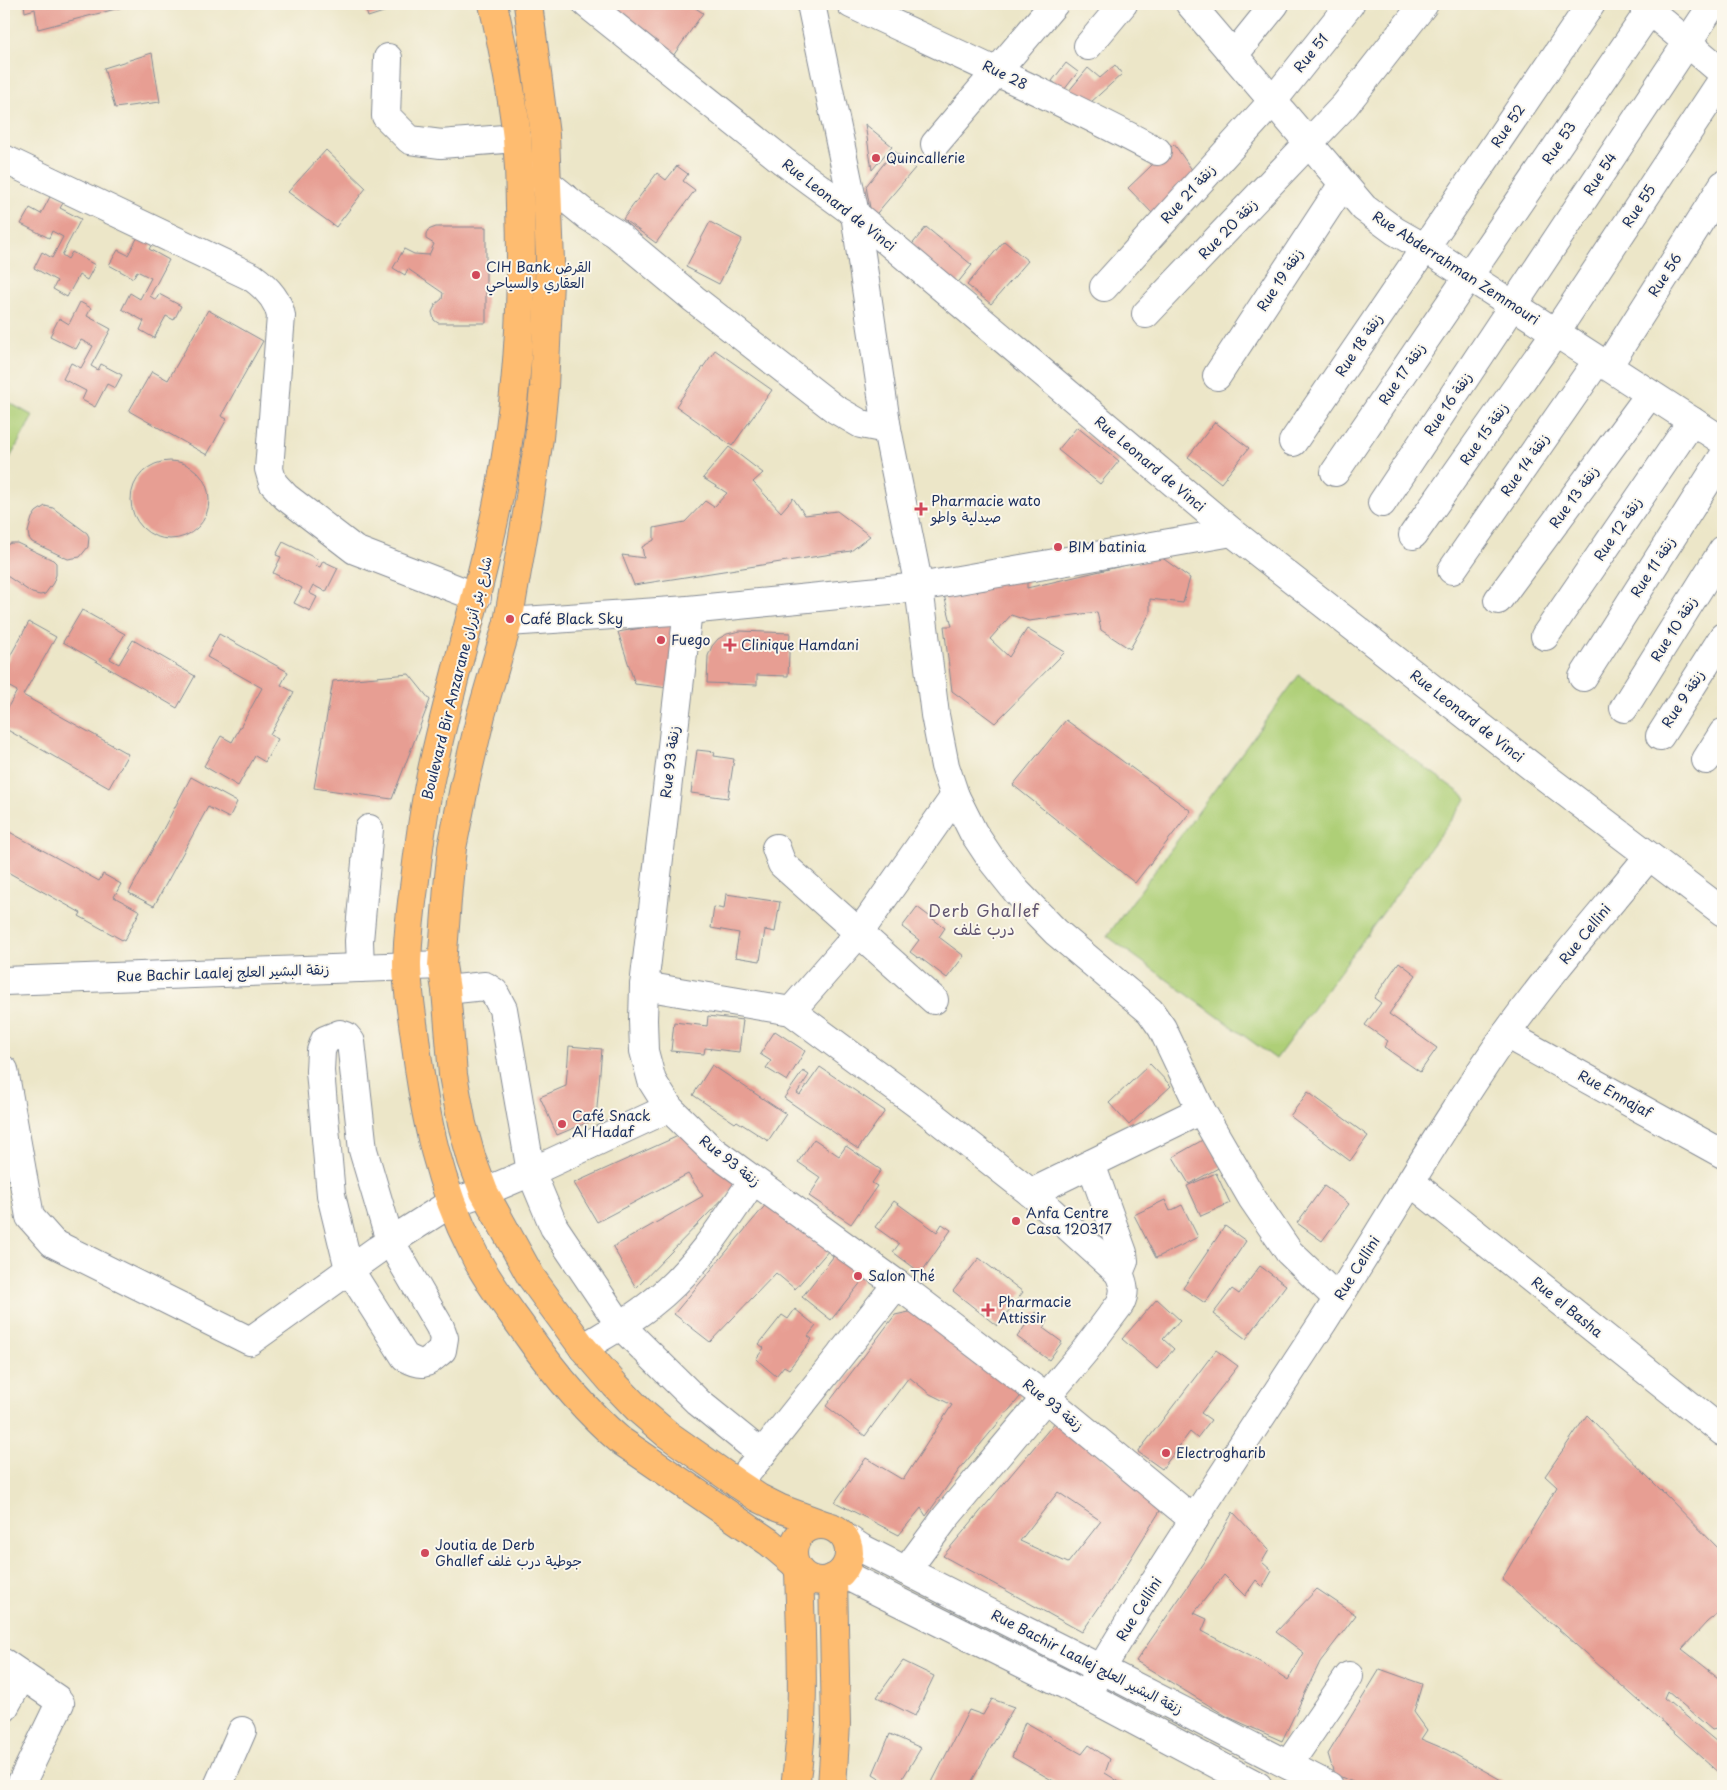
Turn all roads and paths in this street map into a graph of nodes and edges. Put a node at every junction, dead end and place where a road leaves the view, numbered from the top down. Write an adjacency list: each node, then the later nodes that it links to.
1 (494, 4): 23 (main road, Boulevard Bir Anzarane شارع بئر أنزران)
2 (528, 4): 29 (main road)
3 (587, 4): 32 (street, Rue Leonard de Vinci)
4 (811, 4): 32 (street)
5 (1054, 4): 19 (street)
6 (1123, 4): 16 (street)
7 (1275, 4): 17 (street)
8 (1350, 4): 22 (street, Rue 51)
9 (1424, 4): 24 (street, Rue 20 زنقة)
10 (1591, 4): 33 (street, Rue 52)
11 (1713, 4): 15 (street, Rue 54)
12 (865, 6): 19 (street, Rue 28)
13 (1195, 6): 17 (street, Rue Abderrahman Zemmouri)
14 (1649, 6): 15 (street); 34 (street, Rue 53)
15 (1688, 42): 20 (street); 36 (street, Rue 54)
16 (1088, 46)
17 (1234, 56): 22 (street, Rue Abderrahman Zemmouri)
18 (388, 58): 23 (street)
19 (997, 71): 25 (street); 26 (street, Rue 28)
20 (1723, 73)
21 (1723, 79): 38 (street, Rue 55)
22 (1272, 102): 24 (street, Rue Abderrahman Zemmouri); 35 (street, Rue 21 زنقة)
23 (517, 138): 28 (main road, Boulevard Bir Anzarane شارع بئر أنزران)
24 (1309, 143): 30 (street, Rue Abderrahman Zemmouri); 37 (street, Rue 20 زنقة)
25 (935, 144)
26 (1157, 151)
27 (4, 159): 54 (street)
28 (519, 167): 29 (street); 54 (main road, Boulevard Bir Anzarane شارع بئر أنزران)
29 (547, 183): 43 (street); 57 (main road)
30 (1343, 184): 33 (street, Rue Abderrahman Zemmouri); 40 (street, Rue 19 زنقة)
31 (1723, 184): 39 (street, Rue 56)
32 (855, 214): 43 (street); 49 (street, Rue Leonard de Vinci)
33 (1425, 248): 34 (street, Rue Abderrahman Zemmouri); 45 (street, Rue 18 زنقة)
34 (1468, 276): 36 (street, Rue Abderrahman Zemmouri); 47 (street, Rue 17 زنقة)
35 (1104, 287)
36 (1513, 305): 38 (street, Rue Abderrahman Zemmouri); 48 (street, Rue 16 زنقة)
37 (1146, 314)
38 (1556, 332): 39 (street, Rue Abderrahman Zemmouri); 50 (street, Rue 15 زنقة)
39 (1603, 363): 41 (street, Rue Abderrahman Zemmouri); 52 (street, Rue 14 زنقة)
40 (1217, 376)
41 (1650, 394): 42 (street, Rue Abderrahman Zemmouri); 55 (street, Rue 13 زنقة)
42 (1692, 421): 44 (street, Rue Abderrahman Zemmouri); 58 (street, Rue 12 زنقة)
43 (887, 429): 53 (street)
44 (1723, 441)
45 (1293, 442)
46 (1723, 457): 60 (street, Rue 11 زنقة)
47 (1335, 472)
48 (1382, 503)
49 (1232, 532): 53 (street); 68 (street, Rue Leonard de Vinci)
50 (1413, 535)
51 (1723, 550): 61 (street, Rue 10 زنقة)
52 (1452, 570)
53 (919, 587): 56 (street); 65 (street)
54 (477, 597): 71 (main road, Boulevard Bir Anzarane شارع بئر أنزران)
55 (1498, 600)
56 (688, 610): 57 (street); 75 (street, Rue 93 زنقة)
57 (508, 622): 73 (main road)
58 (1545, 636)
59 (1723, 637): 63 (street, Rue 9 زنقة)
60 (1582, 677)
61 (1624, 708)
62 (1723, 733): 64 (street)
63 (1660, 736)
64 (1706, 760)
65 (955, 796): 70 (street); 81 (street)
66 (369, 829): 72 (street)
67 (776, 848): 70 (street)
68 (1649, 856): 69 (street, Rue Leonard de Vinci); 78 (street, Rue Cellini)
69 (1723, 912)
70 (858, 933): 76 (street); 77 (street)
71 (407, 966): 72 (street, Rue Bachir Laalej زنقة البشير العلج); 73 (street, Rue Bachir Laalej زنقة البشير العلج); 89 (main road, Boulevard Bir Anzarane شارع بئر أنزران)
72 (360, 968): 74 (street, Rue Bachir Laalej زنقة البشير العلج)
73 (444, 978): 84 (street, Rue Bachir Laalej زنقة البشير العلج); 87 (main road)
74 (4, 981)
75 (644, 986): 77 (street); 80 (street, Rue 93 زنقة)
76 (934, 1000)
77 (791, 1011): 88 (street)
78 (1506, 1034): 82 (street, Rue Ennajaf); 86 (street, Rue Cellini)
79 (4, 1070): 91 (street)
80 (669, 1108): 84 (street); 85 (street, Rue 93 زنقة)
81 (1200, 1110): 83 (street); 94 (street)
82 (1723, 1154)
83 (1090, 1164): 88 (street); 92 (street)
84 (531, 1172): 87 (street); 95 (street)
85 (753, 1180): 93 (street, Rue 93 زنقة); 95 (street)
86 (1411, 1182): 94 (street, Rue Cellini); 98 (street, Rue el Basha)
87 (484, 1192): 89 (street); 96 (main road)
88 (1031, 1193): 92 (street)
89 (451, 1202): 90 (street); 104 (main road, Boulevard Bir Anzarane شارع بئر أنزران)
90 (390, 1241): 91 (street); 91 (street); 91 (street)
91 (350, 1269)
92 (1119, 1273): 97 (street)
93 (897, 1284): 97 (street, Rue 93 زنقة); 99 (street)
94 (1338, 1299): 101 (street, Rue Cellini)
95 (620, 1325): 96 (street); 99 (street)
96 (583, 1348): 100 (main road)
97 (1045, 1397): 101 (street, Rue 93 زنقة); 105 (street)
98 (1723, 1432)
99 (762, 1454): 100 (street)
100 (738, 1484): 102 (main road)
101 (1194, 1520): 107 (street, Rue Cellini)
102 (822, 1524): 103 (main road); 104 (main road)
103 (846, 1538): 105 (street, Rue Bachir Laalej زنقة البشير العلج); 106 (main road)
104 (797, 1567): 106 (main road); 116 (main road)
105 (906, 1571): 107 (street, Rue Bachir Laalej زنقة البشير العلج)
106 (837, 1576): 110 (street); 117 (main road)
107 (1102, 1669): 110 (street, Rue Cellini); 113 (street, Rue Bachir Laalej زنقة البشير العلج)
108 (13, 1670): 111 (street); 114 (street)
109 (1349, 1676): 113 (street)
110 (1086, 1695): 118 (street)
111 (4, 1708)
112 (242, 1731): 115 (street)
113 (1288, 1765): 119 (street, Rue Bachir Laalej زنقة البشير العلج)
114 (20, 1786)
115 (218, 1786)
116 (795, 1786)
117 (832, 1786)
118 (1258, 1786)
119 (1329, 1786)

